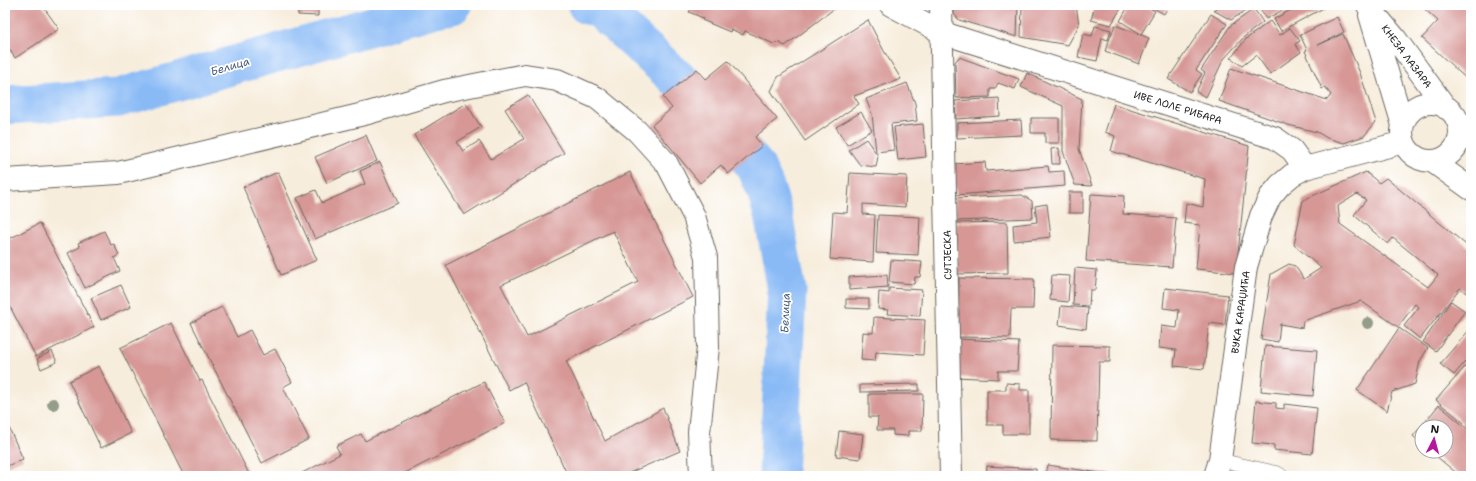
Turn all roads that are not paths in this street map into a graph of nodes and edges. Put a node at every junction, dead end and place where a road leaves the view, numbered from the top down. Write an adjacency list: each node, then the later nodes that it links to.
1 (891, 5): 4 (street, ИВЕ ЛОЛЕ РИБАРА)
2 (941, 5): 4 (street, СУТЈЕСКА)
3 (1368, 5): 5 (street, КНЕЗА ЛАЗАРА); 6 (street, КНЕЗА ЛАЗАРА)
4 (943, 33): 8 (street, ИВЕ ЛОЛЕ РИБАРА); 13 (street, СУТЈЕСКА)
5 (1458, 121): 6 (street); 7 (street)
6 (1404, 134): 7 (street); 8 (street)
7 (1432, 161): 10 (street)
8 (1305, 168): 11 (street, ВУКА КАРАЏИЋА)
9 (5, 180): 12 (street)
10 (1471, 189)
11 (1218, 468): 14 (lane)
12 (701, 476)
13 (951, 476)
14 (1282, 476)

